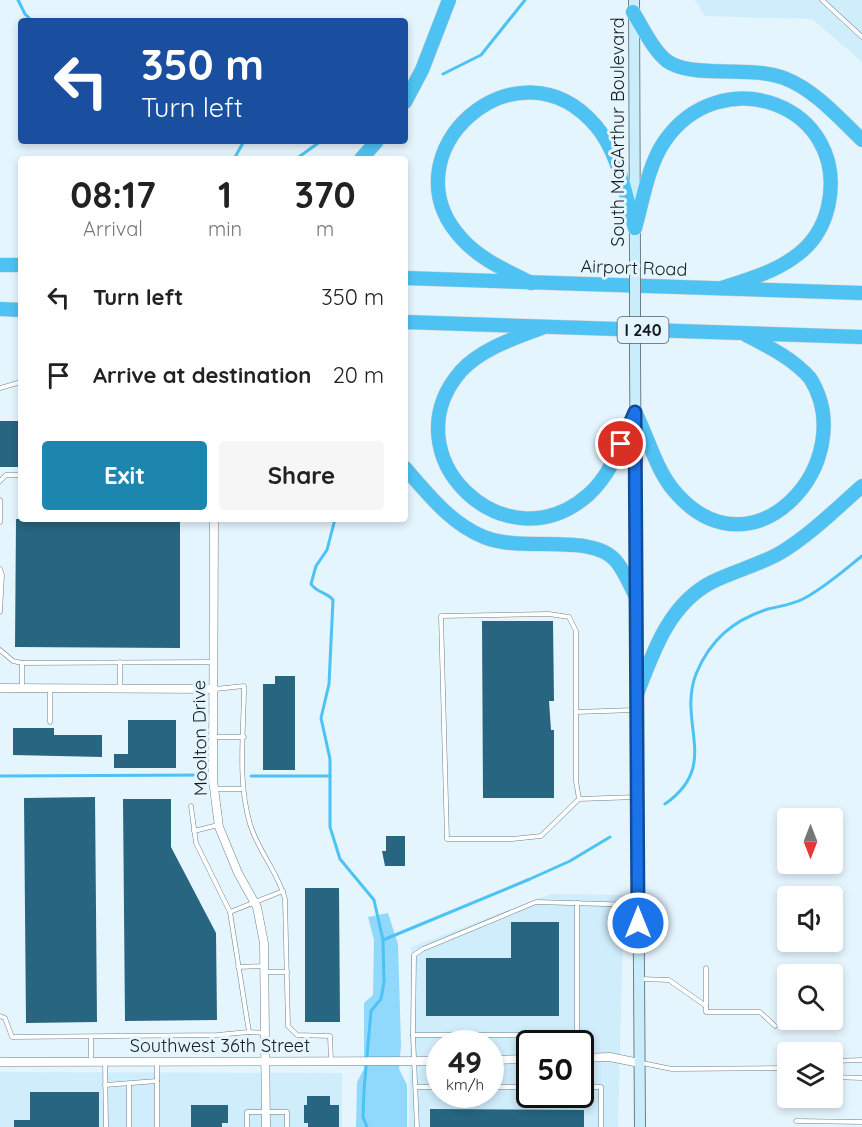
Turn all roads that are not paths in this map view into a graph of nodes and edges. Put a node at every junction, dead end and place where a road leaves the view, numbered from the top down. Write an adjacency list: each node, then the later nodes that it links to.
1 (449, 0): 5 (highway)
2 (822, 0): 4 (lane)
3 (633, 6): 6 (highway); 9 (main road, South MacArthur Boulevard)
4 (862, 37)
5 (408, 96)
6 (862, 140)
7 (374, 144): 8 (highway)
8 (364, 156)
9 (635, 228): 13 (highway); 14 (highway); 24 (main road, South MacArthur Boulevard, bridge)
10 (0, 265): 11 (highway)
11 (18, 265)
12 (408, 278): 13 (highway, Airport Road)
13 (531, 282): 14 (highway, Airport Road)
14 (722, 288): 15 (highway, Airport Road)
15 (862, 293)
16 (0, 309): 17 (highway)
17 (18, 310)
18 (408, 322): 19 (highway, I 240)
19 (544, 327): 20 (highway, I 240); 24 (highway)
20 (741, 333): 21 (highway, I 240); 24 (highway)
21 (862, 337)
22 (18, 383): 23 (lane)
23 (0, 388)
24 (635, 412): 33 (main road, South MacArthur Boulevard)
25 (408, 471): 33 (highway)
26 (18, 475): 27 (lane)
27 (0, 481)
28 (862, 486): 44 (highway)
29 (0, 500): 30 (lane)
30 (0, 522)
31 (214, 522): 37 (street, Moolton Drive)
32 (0, 569): 34 (lane)
33 (636, 597): 44 (main road, South MacArthur Boulevard)
34 (0, 612)
35 (0, 650): 38 (lane)
36 (120, 662): 37 (lane); 38 (lane); 42 (lane)
37 (214, 662): 43 (street, Moolton Drive)
38 (22, 663): 40 (lane)
39 (0, 688): 40 (street)
40 (22, 688): 41 (street)
41 (50, 688): 42 (street); 47 (lane)
42 (120, 689): 43 (street)
43 (214, 689): 48 (street, Moolton Drive); 49 (lane)
44 (637, 694): 45 (main road, South MacArthur Boulevard)
45 (637, 710): 46 (lane); 52 (main road, South MacArthur Boulevard)
46 (576, 712): 53 (lane); 53 (lane)
47 (50, 722)
48 (213, 737): 49 (lane); 50 (street, Moolton Drive)
49 (244, 737): 51 (lane)
50 (214, 789): 51 (lane); 55 (street, Moolton Drive)
51 (243, 789): 57 (lane)
52 (638, 797): 53 (lane); 60 (main road, South MacArthur Boulevard)
53 (579, 799)
54 (191, 806): 56 (lane)
55 (219, 825): 56 (lane); 58 (street, Moolton Drive)
56 (195, 831): 61 (lane)
57 (283, 891): 58 (lane); 65 (lane)
58 (254, 902): 61 (lane); 64 (street, Moolton Drive)
59 (577, 903): 60 (lane); 72 (lane); 72 (lane)
60 (638, 905): 66 (main road, South MacArthur Boulevard)
61 (230, 912): 62 (lane)
62 (238, 968): 64 (lane); 70 (lane)
63 (706, 968): 67 (lane)
64 (266, 969): 65 (lane); 71 (street, Moolton Drive)
65 (287, 972): 80 (lane)
66 (637, 979): 67 (lane); 85 (main road, South MacArthur Boulevard)
67 (706, 1006): 69 (lane)
68 (0, 1016): 73 (lane)
69 (775, 1026)
70 (249, 1032): 71 (lane); 73 (lane)
71 (267, 1033): 79 (street, Moolton Drive)
72 (413, 1035): 81 (lane)
73 (91, 1036): 76 (lane)
74 (594, 1058): 85 (street)
75 (862, 1060): 83 (lane)
76 (91, 1061): 77 (street, Southwest 36th Street); 84 (street, Southwest 36th Street)
77 (105, 1061): 78 (street, Southwest 36th Street); 90 (lane)
78 (157, 1061): 79 (street, Southwest 36th Street); 89 (lane)
79 (267, 1061): 80 (street, Southwest 36th Street); 95 (street, Moolton Drive)
80 (331, 1061): 81 (street, Southwest 36th Street)
81 (416, 1061): 82 (street, Southwest 36th Street); 92 (lane)
82 (426, 1061)
83 (843, 1061)
84 (0, 1062)
85 (639, 1063): 86 (lane); 106 (main road, South MacArthur Boulevard)
86 (777, 1068)
87 (843, 1077): 88 (lane)
88 (862, 1078)
89 (157, 1079): 91 (lane); 100 (lane)
90 (105, 1085): 91 (lane); 98 (lane)
91 (129, 1085): 99 (lane)
92 (416, 1087): 93 (lane); 104 (lane)
93 (426, 1087)
94 (594, 1087): 105 (lane)
95 (267, 1112): 101 (lane); 102 (street, Moolton Drive); 103 (lane)
96 (796, 1121): 97 (lane)
97 (862, 1122)
98 (106, 1127)
99 (129, 1127)
100 (158, 1127)
101 (247, 1127)
102 (266, 1127)
103 (288, 1127)
104 (417, 1127)
105 (601, 1127)
106 (640, 1127)

